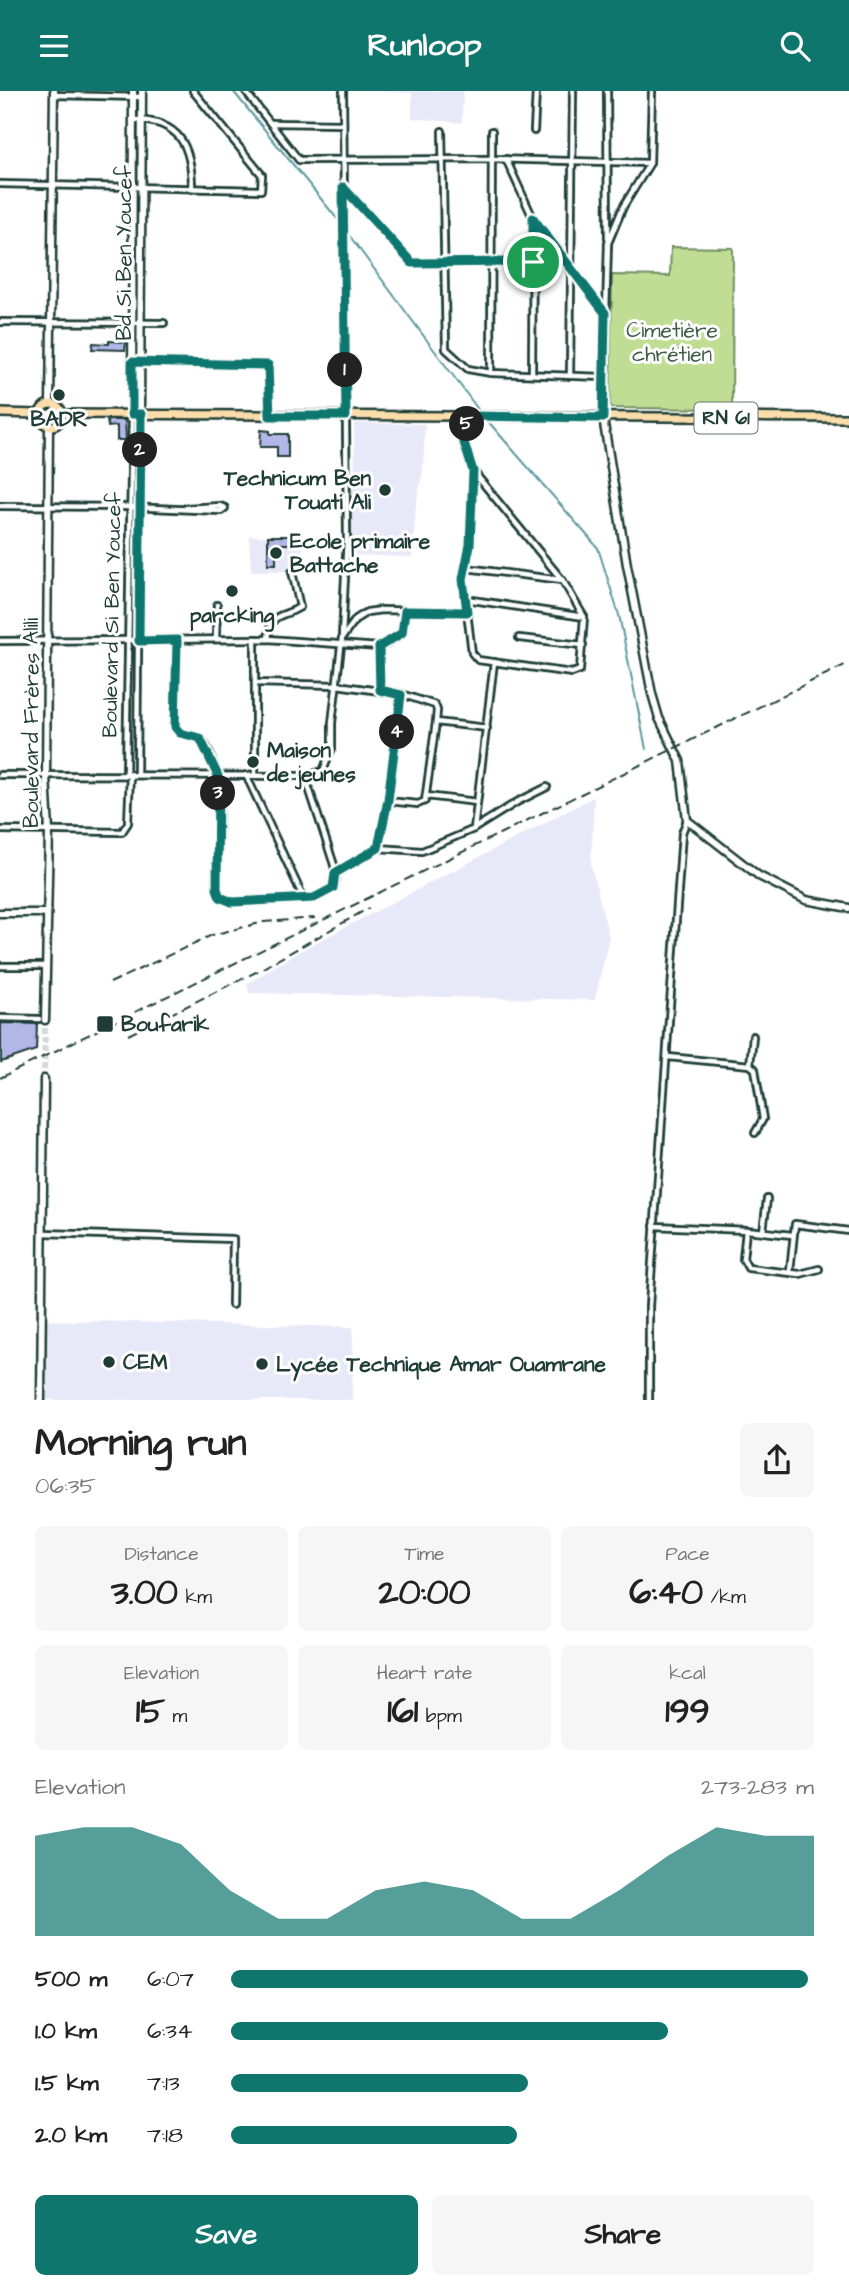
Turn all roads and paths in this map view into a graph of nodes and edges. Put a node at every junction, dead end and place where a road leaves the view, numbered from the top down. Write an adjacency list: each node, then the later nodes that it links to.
1 (193, 91): 30 (street)
2 (245, 91): 13 (street)
3 (343, 91): 14 (street)
4 (536, 91): 17 (street)
5 (573, 91): 22 (street)
6 (607, 91): 23 (street)
7 (652, 91): 24 (street)
8 (54, 93): 9 (street); 26 (main road)
9 (133, 94): 10 (street); 11 (main road, Bd Si Ben Youcef)
10 (142, 94): 12 (main road, Bd Si Ben Youcef)
11 (132, 120): 12 (street); 27 (main road, Bd Si Ben Youcef)
12 (142, 120): 28 (main road, Bd Si Ben Youcef); 30 (street)
13 (270, 124): 14 (street); 18 (street)
14 (343, 124): 18 (street)
15 (442, 131): 21 (street)
16 (492, 131): 19 (street)
17 (534, 131)
18 (343, 159): 21 (street); 29 (street)
19 (491, 159): 20 (street); 21 (street); 35 (street)
20 (506, 159): 22 (street); 31 (street)
21 (443, 160): 37 (street)
22 (574, 160): 23 (street); 38 (street)
23 (606, 162): 24 (street); 34 (street)
24 (650, 163): 34 (street)
25 (0, 184): 26 (street)
26 (53, 184): 27 (street); 41 (main road)
27 (132, 185): 28 (street); 32 (main road, Bd Si Ben Youcef)
28 (142, 186): 30 (street); 33 (main road, Bd Si Ben Youcef)
29 (343, 187): 37 (street); 56 (street)
30 (192, 189)
31 (533, 218): 36 (street); 38 (street)
32 (133, 234): 33 (main road); 42 (main road, Bd Si Ben Youcef)
33 (141, 234): 42 (main road, Bd Si Ben Youcef)
34 (608, 243): 39 (street)
35 (491, 262): 36 (street); 37 (street); 46 (street)
36 (533, 262): 47 (street)
37 (445, 263): 46 (street)
38 (573, 270): 39 (street); 48 (street)
39 (605, 313): 49 (street)
40 (0, 322): 41 (street)
41 (52, 323): 42 (street); 50 (main road)
42 (136, 323): 43 (street); 44 (main road, Bd Si Ben Youcef); 45 (main road, Bd Si Ben Youcef)
43 (164, 323)
44 (132, 362): 45 (street); 54 (main road, Bd Si Ben Youcef)
45 (141, 362): 54 (main road, Bd Si Ben Youcef); 55 (street)
46 (491, 373): 47 (street)
47 (533, 374): 48 (street)
48 (570, 376): 49 (street)
49 (603, 377): 59 (street)
50 (50, 404): 52 (main road); 53 (main road)
51 (0, 413): 52 (main road)
52 (40, 414): 61 (main road)
53 (62, 414): 54 (main road, RN 61); 61 (main road)
54 (136, 414): 55 (main road, RN 61); 66 (street, Boulevard Si Ben Youcef); 67 (street, Boulevard Si Ben Youcef)
55 (270, 416): 56 (main road, RN 61)
56 (346, 416): 57 (main road, RN 61); 86 (street)
57 (454, 416): 58 (main road, RN 61); 62 (street)
58 (476, 416): 59 (main road, RN 61); 62 (street)
59 (603, 418): 60 (main road, RN 61); 108 (main road)
60 (849, 418)
61 (49, 426): 65 (main road, Boulevard Frères Alili)
62 (461, 433): 63 (street)
63 (473, 471): 69 (street); 71 (street)
64 (0, 506): 65 (street)
65 (49, 506): 66 (street); 83 (main road, Boulevard Frères Alili)
66 (130, 507): 67 (street); 84 (street, Boulevard Si Ben Youcef)
67 (140, 507): 68 (street); 85 (street, Boulevard Si Ben Youcef)
68 (186, 508): 68 (street)
69 (466, 568): 71 (street); 72 (street)
70 (292, 572): 80 (street)
71 (563, 581): 76 (street)
72 (466, 599): 75 (street); 76 (street)
73 (217, 605): 77 (street)
74 (405, 611): 75 (street); 86 (street); 88 (street)
75 (467, 612): 89 (street)
76 (584, 617): 87 (street)
77 (216, 638): 79 (street); 81 (street)
78 (519, 638): 87 (street)
79 (255, 639): 80 (street); 90 (street)
80 (268, 639): 86 (street)
81 (177, 640): 85 (street); 102 (street)
82 (0, 641): 83 (street)
83 (47, 641): 84 (street); 99 (main road, Boulevard Frères Alili)
84 (128, 641): 85 (street); 96 (street, Boulevard Si Ben Youcef)
85 (139, 641): 97 (street, Boulevard Si Ben Youcef)
86 (341, 641): 88 (street); 91 (street)
87 (583, 645): 89 (street)
88 (379, 647): 92 (street)
89 (494, 662): 95 (street)
90 (255, 683): 91 (street); 101 (street)
91 (337, 685): 92 (street); 103 (street)
92 (380, 690): 93 (street)
93 (401, 695): 94 (street); 106 (street)
94 (436, 722): 95 (street); 105 (street)
95 (487, 729): 107 (street)
96 (128, 774): 97 (street); 99 (street); 111 (street, Boulevard Si Ben Youcef)
97 (137, 774): 102 (street)
98 (0, 775): 99 (street)
99 (46, 775): 111 (main road, Boulevard Frères Alili)
100 (246, 775): 101 (street); 102 (street); 114 (street)
101 (255, 775): 103 (street)
102 (218, 776): 114 (street)
103 (308, 776): 113 (street)
104 (547, 787): 109 (street)
105 (426, 796): 106 (street); 107 (street)
106 (388, 800): 112 (street)
107 (478, 802): 109 (street)
108 (687, 820): 115 (main road); 123 (street)
109 (474, 829): 112 (street)
110 (0, 831): 111 (street)
111 (49, 831): 117 (main road, Boulevard Frères Alili)
112 (378, 848): 113 (street)
113 (335, 873): 114 (street)
114 (304, 899)
115 (849, 908)
116 (0, 913): 117 (main road)
117 (45, 913): 119 (main road, Boulevard Frères Alili)
118 (0, 965): 119 (street)
119 (45, 966): 121 (main road, Boulevard Frères Alili)
120 (0, 1018): 121 (street)
121 (41, 1019)
122 (753, 1036): 124 (street)
123 (668, 1057): 124 (street); 128 (street)
124 (750, 1065): 126 (street)
125 (44, 1079): 132 (main road)
126 (755, 1133)
127 (766, 1199): 130 (street)
128 (654, 1226): 129 (street); 138 (street)
129 (746, 1230): 130 (street); 135 (street)
130 (763, 1231): 133 (street)
131 (849, 1231): 133 (street)
132 (43, 1233): 136 (street); 137 (main road)
133 (792, 1235): 135 (street)
134 (819, 1269): 135 (street)
135 (789, 1271)
136 (232, 1305)
137 (41, 1400)
138 (649, 1400)

